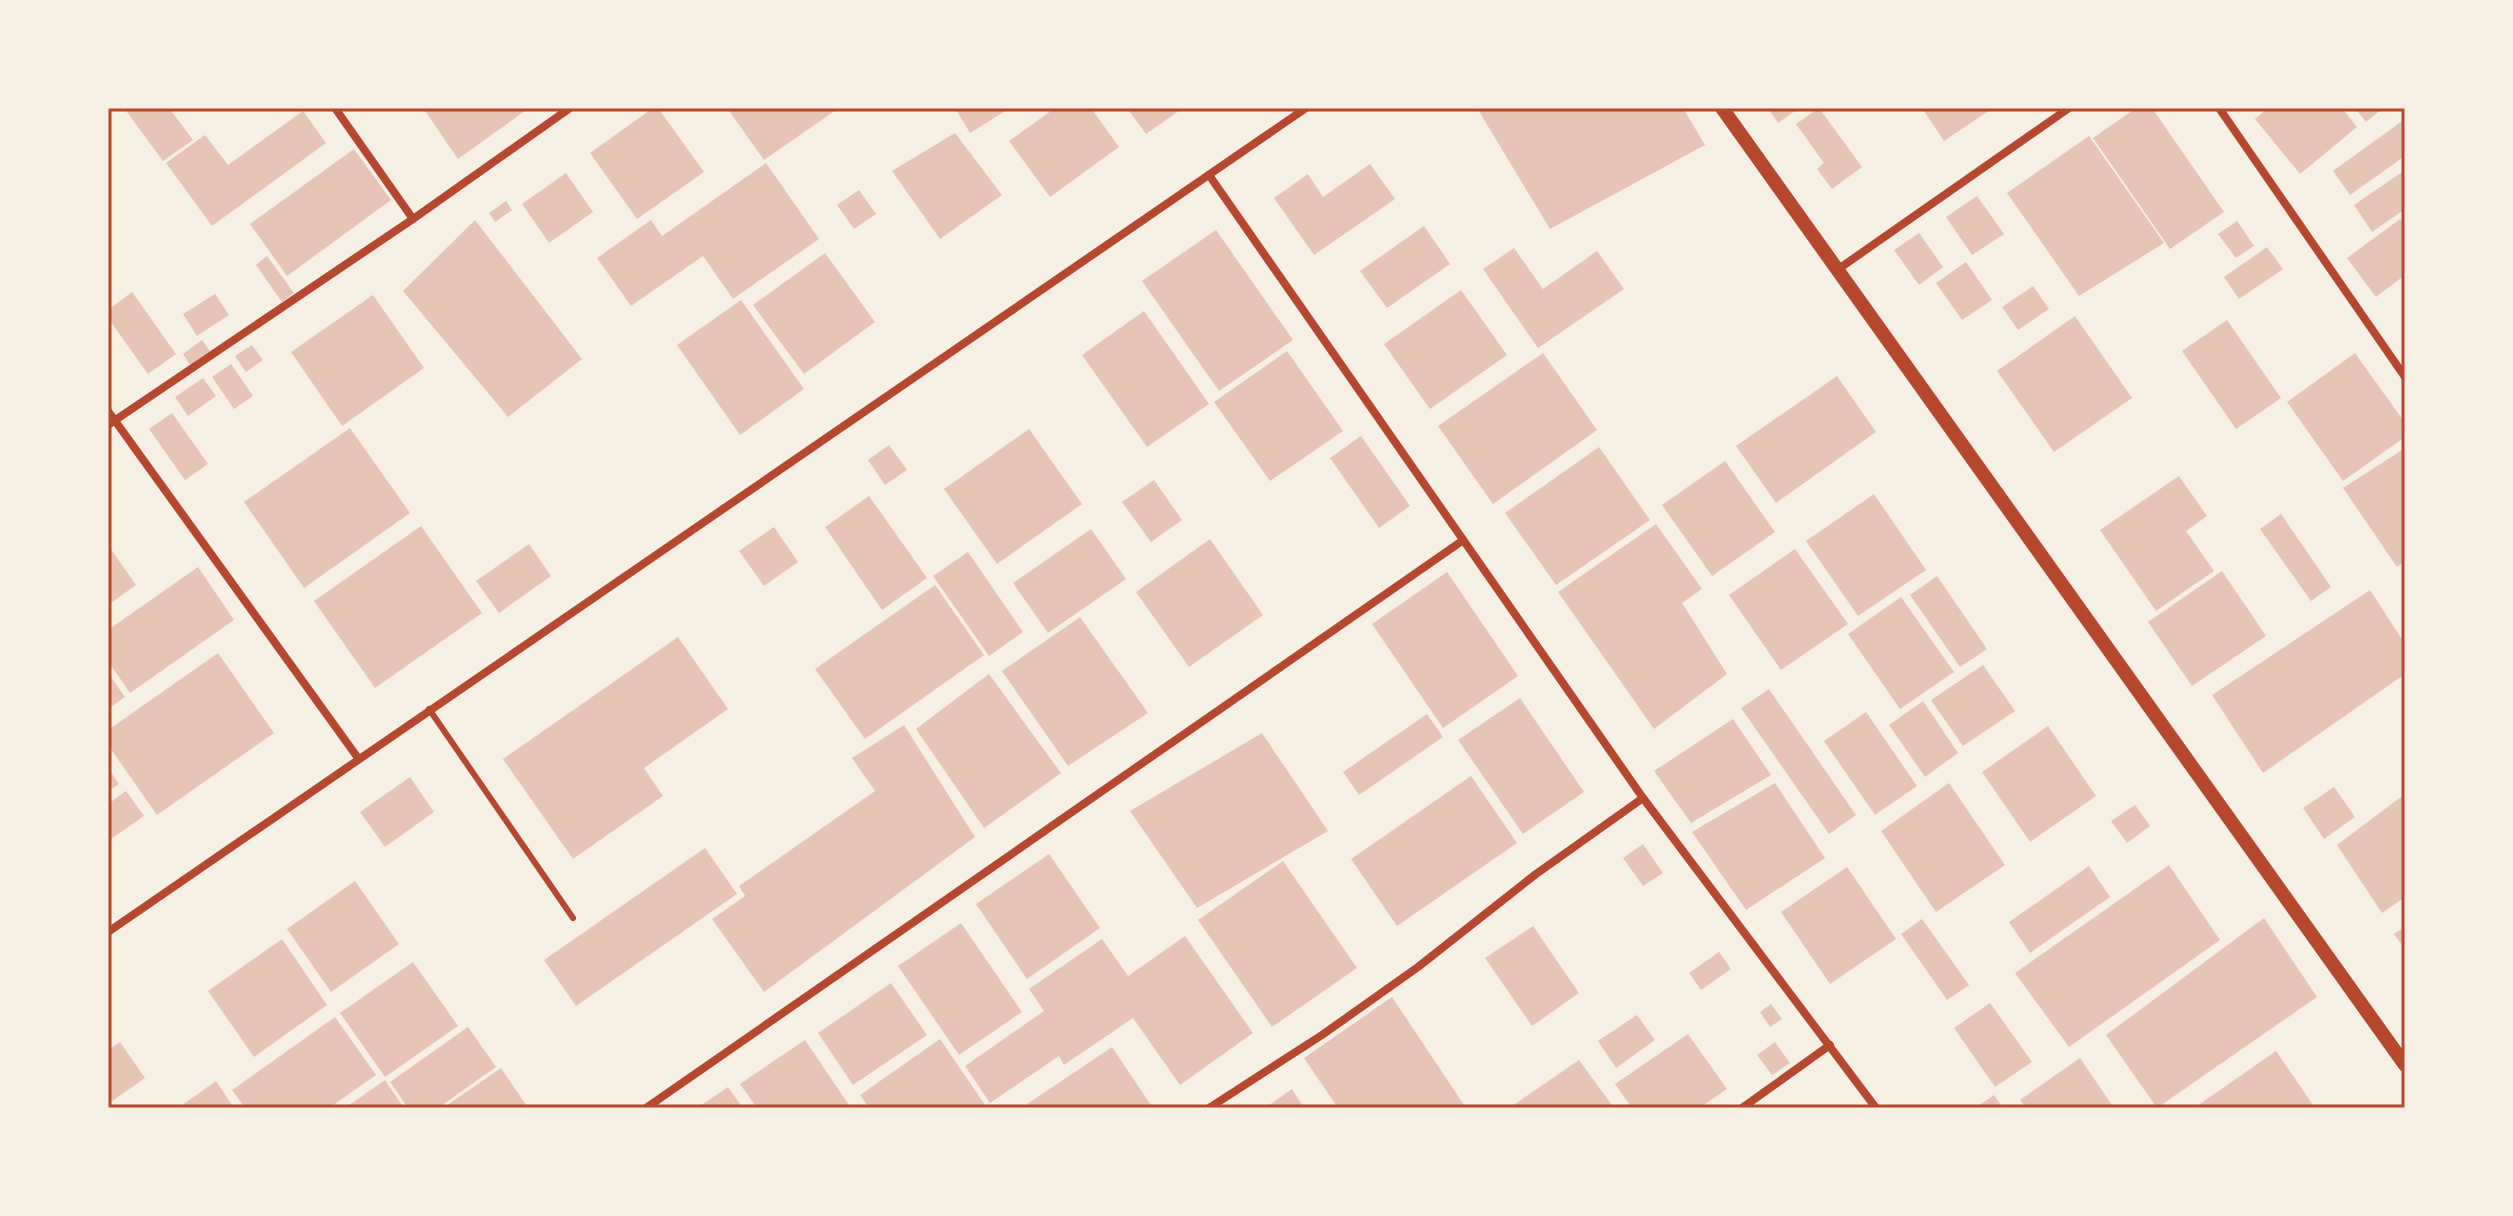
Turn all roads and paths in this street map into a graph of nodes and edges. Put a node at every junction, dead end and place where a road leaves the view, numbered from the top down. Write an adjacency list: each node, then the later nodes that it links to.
1 (335, 108): 8 (street)
2 (570, 108): 8 (street)
3 (1306, 108): 7 (street)
4 (1722, 108): 9 (street)
5 (2069, 108): 9 (street)
6 (2219, 108): 10 (street)
7 (1209, 175): 13 (street); 14 (street)
8 (413, 219): 12 (street)
9 (1836, 271): 20 (street)
10 (2405, 377)
11 (108, 411): 12 (street)
12 (111, 423): 15 (street)
13 (1462, 541): 16 (street); 21 (street)
14 (429, 709): 15 (street); 17 (lane)
15 (358, 758): 18 (street)
16 (1643, 798): 19 (street); 22 (street)
17 (573, 918)
18 (108, 932)
19 (1830, 1045): 23 (street); 24 (street)
20 (2405, 1065)
21 (646, 1108)
22 (1209, 1108)
23 (1742, 1108)
24 (1876, 1108)

